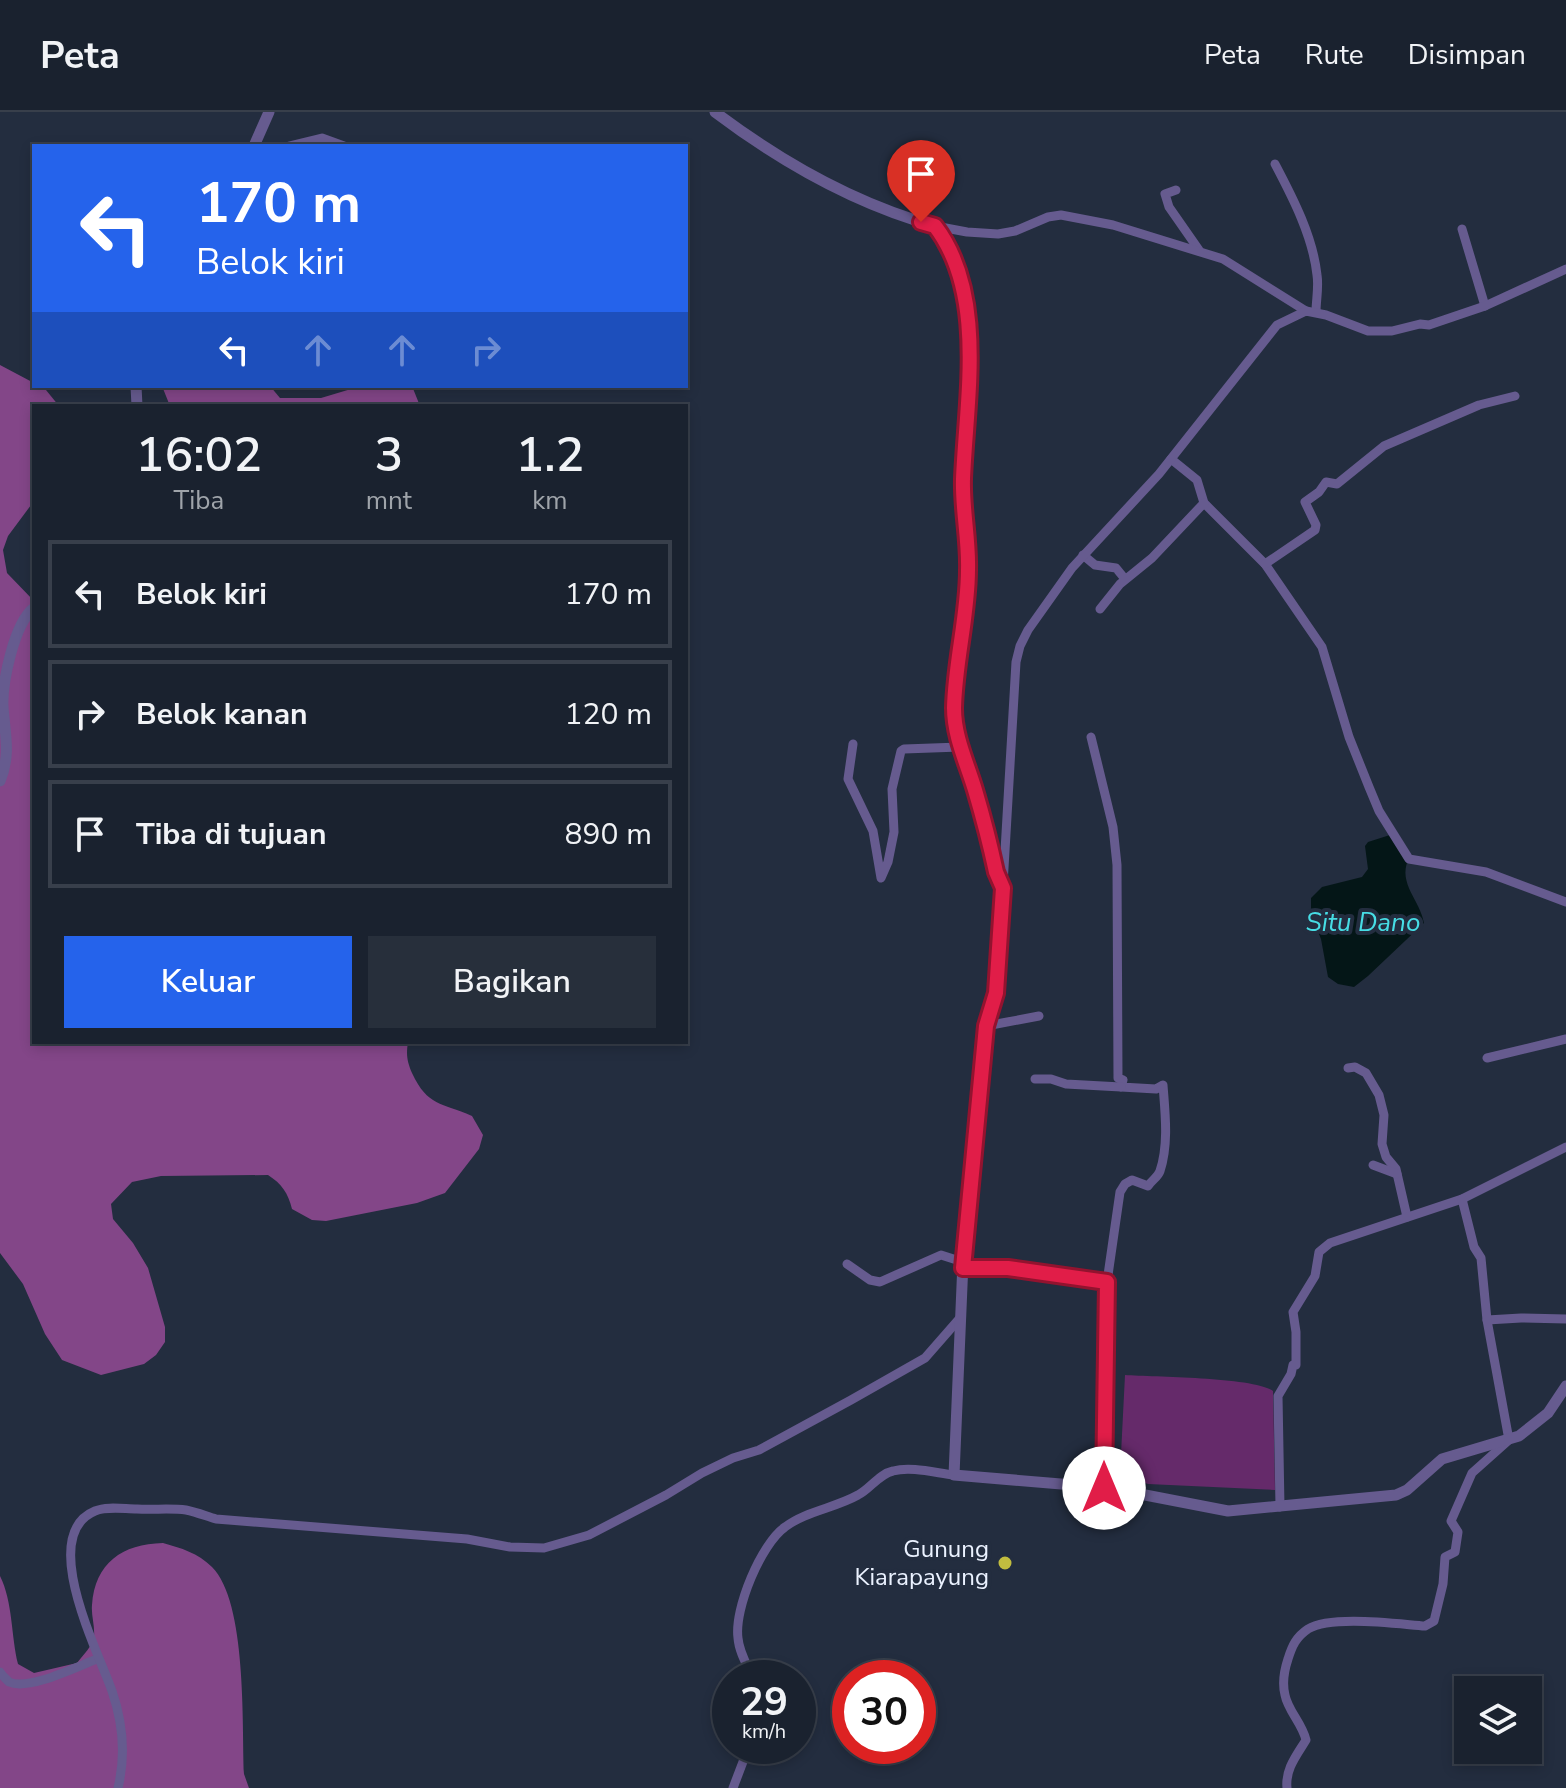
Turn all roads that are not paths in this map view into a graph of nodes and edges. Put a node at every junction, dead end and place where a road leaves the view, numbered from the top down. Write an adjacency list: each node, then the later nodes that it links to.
1 (269, 112): 3 (street)
2 (715, 112): 8 (street)
3 (255, 144)
4 (297, 144): 5 (street)
5 (338, 144)
6 (1275, 164): 13 (street)
7 (1176, 190): 10 (street)
8 (935, 226): 10 (street); 24 (street)
9 (1462, 229): 12 (street)
10 (1199, 250): 13 (street)
11 (1566, 269): 12 (street)
12 (1485, 306): 13 (street)
13 (1311, 312): 15 (street)
14 (1515, 396): 18 (street)
15 (1171, 459): 16 (street); 17 (street)
16 (1204, 503): 18 (street); 19 (street)
17 (1083, 555): 19 (street); 26 (street)
18 (1265, 564): 27 (street)
19 (1125, 579): 20 (street)
20 (1100, 609)
21 (32, 611): 25 (street)
22 (1091, 737): 34 (street)
23 (853, 744): 24 (street)
24 (960, 747): 26 (street)
25 (0, 781)
26 (1003, 888): 29 (street)
27 (1566, 902)
28 (1039, 1016): 29 (street)
29 (986, 1026): 41 (street)
30 (1566, 1039): 31 (street)
31 (1487, 1058)
32 (1348, 1068): 37 (street)
33 (1035, 1079): 34 (street)
34 (1121, 1087): 42 (street)
35 (1566, 1147): 38 (street)
36 (1373, 1165): 37 (street)
37 (1397, 1174): 39 (street)
38 (1462, 1199): 39 (street); 45 (street)
39 (1407, 1217): 50 (street)
40 (847, 1264): 41 (street)
41 (963, 1265): 42 (street); 43 (street)
42 (1107, 1282): 49 (street)
43 (961, 1317): 48 (street); 51 (street)
44 (1566, 1319): 45 (street)
45 (1487, 1320): 47 (street)
46 (1566, 1386): 47 (street)
47 (1509, 1440): 50 (street); 57 (street)
48 (954, 1475): 49 (street); 52 (street)
49 (1104, 1488): 50 (street)
50 (1280, 1507)
51 (97, 1659): 53 (street); 55 (street)
52 (745, 1660)
53 (0, 1672)
54 (742, 1764): 56 (street)
55 (118, 1788)
56 (733, 1788)
57 (1287, 1788)

